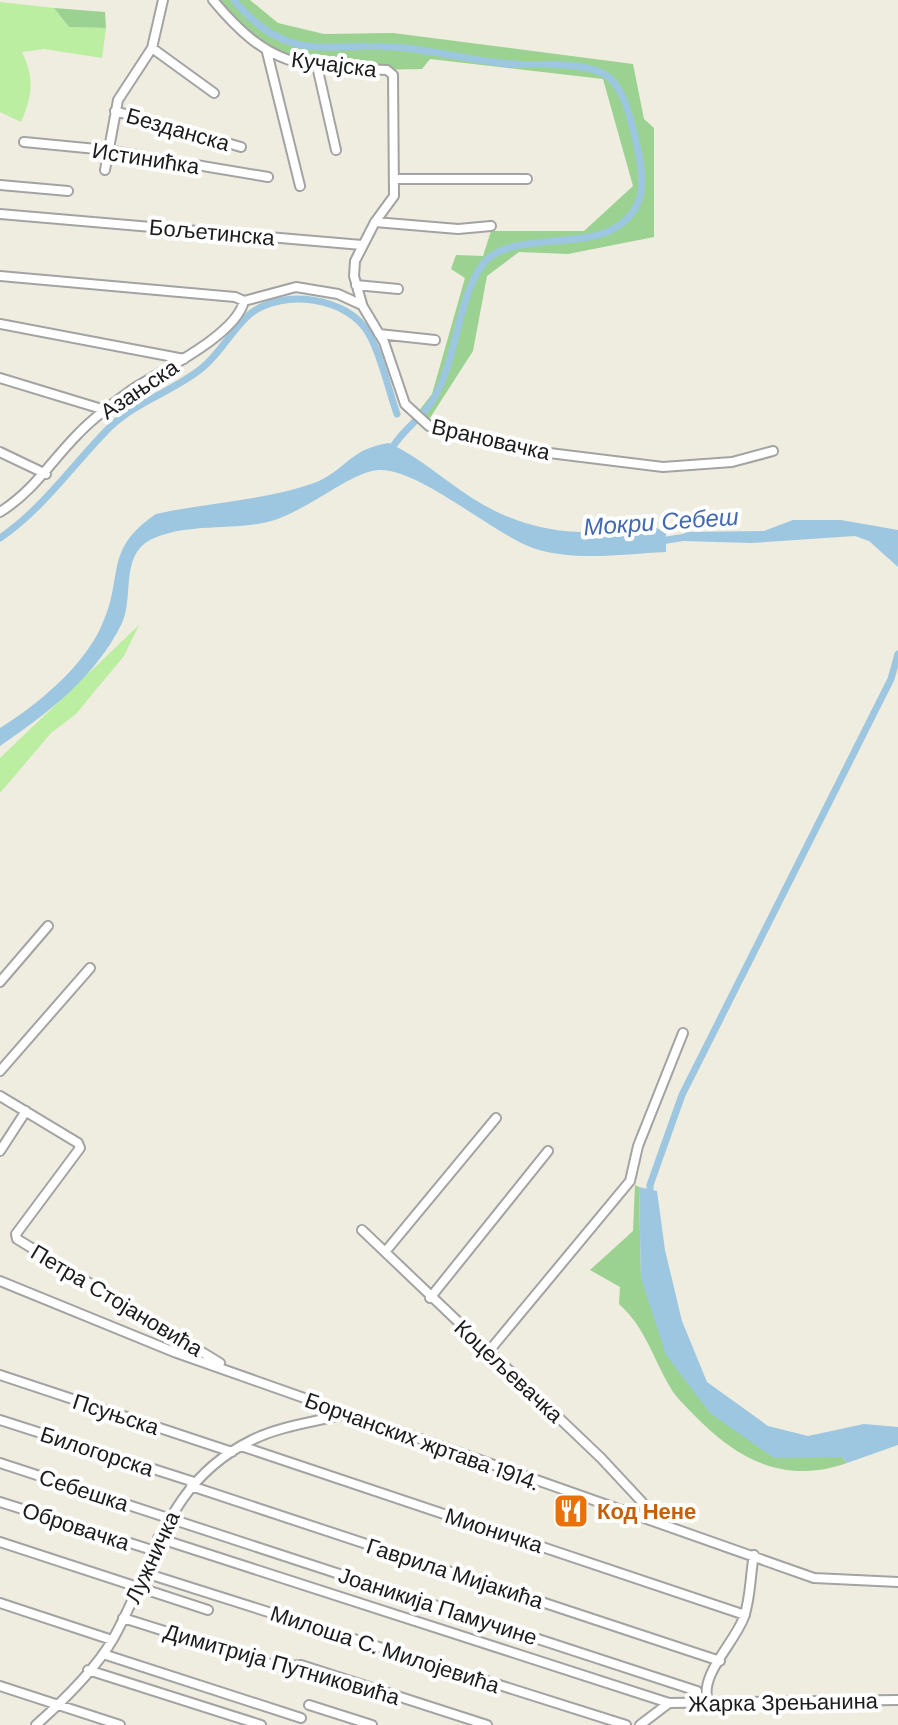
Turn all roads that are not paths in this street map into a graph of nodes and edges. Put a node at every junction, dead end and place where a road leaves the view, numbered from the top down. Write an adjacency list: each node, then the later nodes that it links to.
1 (163, 0): 3 (street)
2 (213, 0): 4 (street, Кучајска)
3 (152, 48): 6 (street); 7 (street)
4 (267, 52): 5 (street, Кучајска); 17 (street)
5 (317, 66): 11 (street); 14 (street, Кучајска)
6 (214, 93)
7 (115, 111): 9 (street, Безданска); 10 (street)
8 (24, 142): 10 (street, Истинићка)
9 (241, 147)
10 (107, 150): 12 (street); 13 (street, Истинићка)
11 (336, 150)
12 (105, 170)
13 (268, 177)
14 (394, 179): 15 (street); 20 (street, Кучајска)
15 (527, 179)
16 (0, 185): 18 (street)
17 (300, 186)
18 (68, 191)
19 (0, 214): 22 (street, Бољетинска)
20 (375, 222): 21 (street); 22 (street, Кучајска)
21 (491, 226)
22 (362, 245): 24 (street)
23 (0, 276): 26 (street)
24 (356, 285): 25 (street); 27 (street)
25 (398, 289)
26 (244, 301): 27 (street); 31 (street, Азањска)
27 (362, 305): 29 (street, Врановачка)
28 (0, 324): 31 (street)
29 (379, 334): 30 (street); 34 (street, Врановачка)
30 (435, 340)
31 (184, 359): 33 (street, Азањска)
32 (0, 378): 33 (street)
33 (105, 410): 36 (street, Азањска)
34 (773, 451)
35 (0, 452): 36 (street)
36 (46, 474): 37 (street, Азањска)
37 (0, 512)
38 (48, 926): 40 (street)
39 (90, 968): 42 (street)
40 (0, 982)
41 (683, 1033): 52 (street)
42 (0, 1071)
43 (0, 1096): 44 (street, Петра Стојановића)
44 (26, 1111): 46 (street); 53 (street, Петра Стојановића)
45 (496, 1118): 49 (street)
46 (0, 1151)
47 (548, 1151): 51 (street)
48 (362, 1230): 49 (street, Коцељевачка)
49 (385, 1252): 51 (street, Коцељевачка)
50 (0, 1281): 53 (street, Борчанских жртава 1914.)
51 (430, 1298): 52 (street, Коцељевачка)
52 (489, 1351): 63 (street, Коцељевачка)
53 (231, 1370): 55 (street, Борчанских жртава 1914.)
54 (0, 1375): 58 (street, Псуњска)
55 (346, 1414): 57 (street, Лужничка); 63 (street, Борчанских жртава 1914.)
56 (0, 1420): 60 (street, Билогорска)
57 (241, 1446): 58 (street, Лужничка); 73 (street, Мионичка)
58 (232, 1452): 60 (street, Лужничка)
59 (0, 1463): 62 (street, Себешка)
60 (192, 1484): 62 (street, Лужничка); 77 (street, Гаврила Мијакића)
61 (0, 1502): 66 (street, Обровачка)
62 (168, 1517): 64 (street, Лужничка); 80 (street, Јоаникија Памучине)
63 (648, 1517): 67 (street, Борчанских жртава 1914.)
64 (158, 1538): 66 (street, Лужничка); 82 (street, Жарка Зрењанина)
65 (0, 1542): 70 (street)
66 (152, 1550): 68 (street, Лужничка)
67 (754, 1555): 69 (street, Борчанских жртава 1914.); 73 (street)
68 (145, 1573): 70 (street, Лужничка); 91 (street, Милоша С. Милојевића)
69 (898, 1582)
70 (139, 1587): 72 (street); 74 (street, Лужничка)
71 (0, 1603): 75 (street)
72 (208, 1610)
73 (745, 1615): 77 (street)
74 (123, 1618): 75 (street, Лужничка); 90 (street, Димитрија Путниковића)
75 (112, 1640): 76 (street, Лужничка)
76 (103, 1654): 78 (street, Лужничка); 85 (street)
77 (720, 1661): 80 (street)
78 (88, 1670): 83 (street, Лужничка); 88 (street)
79 (0, 1686): 83 (street)
80 (703, 1695): 81 (street, Жарка Зрењанина); 82 (street, Жарка Зрењанина)
81 (898, 1700)
82 (669, 1703): 92 (street)
83 (58, 1704): 86 (street, Лужничка); 87 (street)
84 (309, 1705): 89 (street)
85 (301, 1718)
86 (36, 1725)
87 (120, 1725)
88 (261, 1725)
89 (372, 1725)
90 (487, 1725)
91 (626, 1725)
92 (640, 1725)

